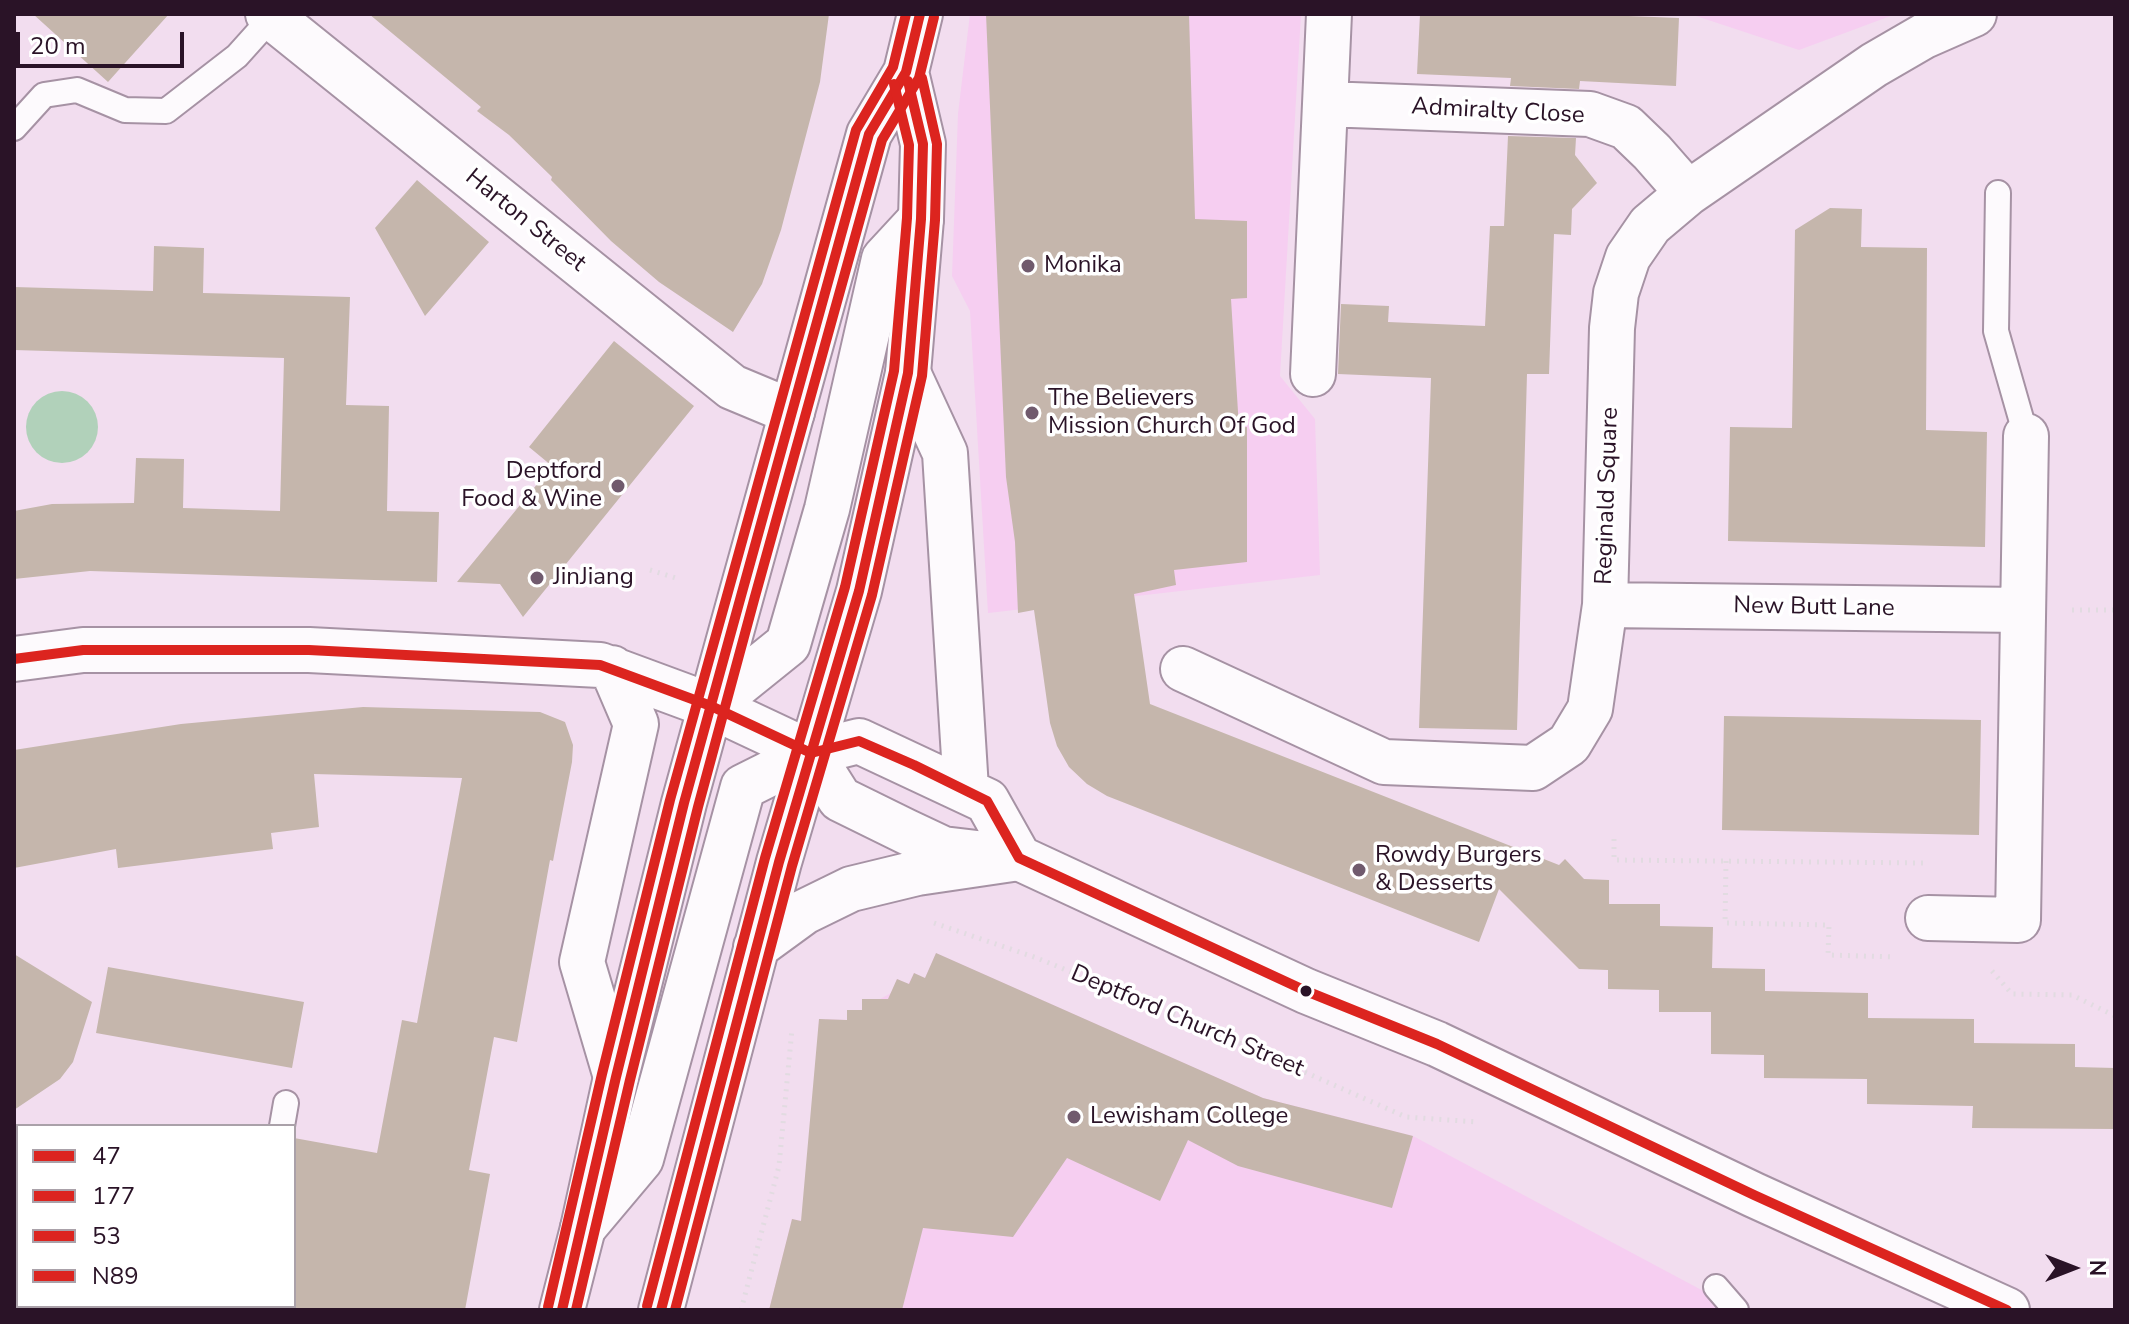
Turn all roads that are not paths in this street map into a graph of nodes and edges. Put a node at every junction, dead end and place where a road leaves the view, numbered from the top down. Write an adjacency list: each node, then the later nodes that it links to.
1 (920, 14): 5 (main road)
2 (1329, 14): 6 (main road)
3 (1974, 14): 8 (main road, Reginald Square)
4 (270, 16): 7 (lane); 13 (main road, Harton Street)
5 (906, 72): 10 (main road); 13 (main road)
6 (1325, 104): 8 (main road, Admiralty Close); 12 (main road)
7 (14, 128)
8 (1688, 193): 15 (main road, Reginald Square)
9 (1998, 193): 14 (lane)
10 (921, 219): 11 (main road); 20 (main road)
11 (908, 373): 21 (main road); 22 (main road)
12 (1313, 374)
13 (792, 412): 20 (main road)
14 (2026, 436): 16 (main road)
15 (1605, 605): 16 (main road, New Butt Lane); 19 (main road, Reginald Square)
16 (2022, 610): 24 (main road)
17 (14, 659): 18 (main road)
18 (612, 668): 20 (main road); 26 (main road)
19 (1183, 669)
20 (711, 706): 21 (main road); 26 (main road)
21 (811, 753): 22 (main road); 23 (main road); 25 (main road); 27 (main road)
22 (966, 789): 23 (main road)
23 (1019, 858): 25 (main road); 32 (main road)
24 (1928, 918)
25 (756, 947): 30 (main road)
26 (616, 1077): 27 (main road)
27 (583, 1228): 29 (main road)
28 (1716, 1287): 31 (lane)
29 (562, 1310)
30 (661, 1310)
31 (1736, 1310)
32 (2007, 1310)

